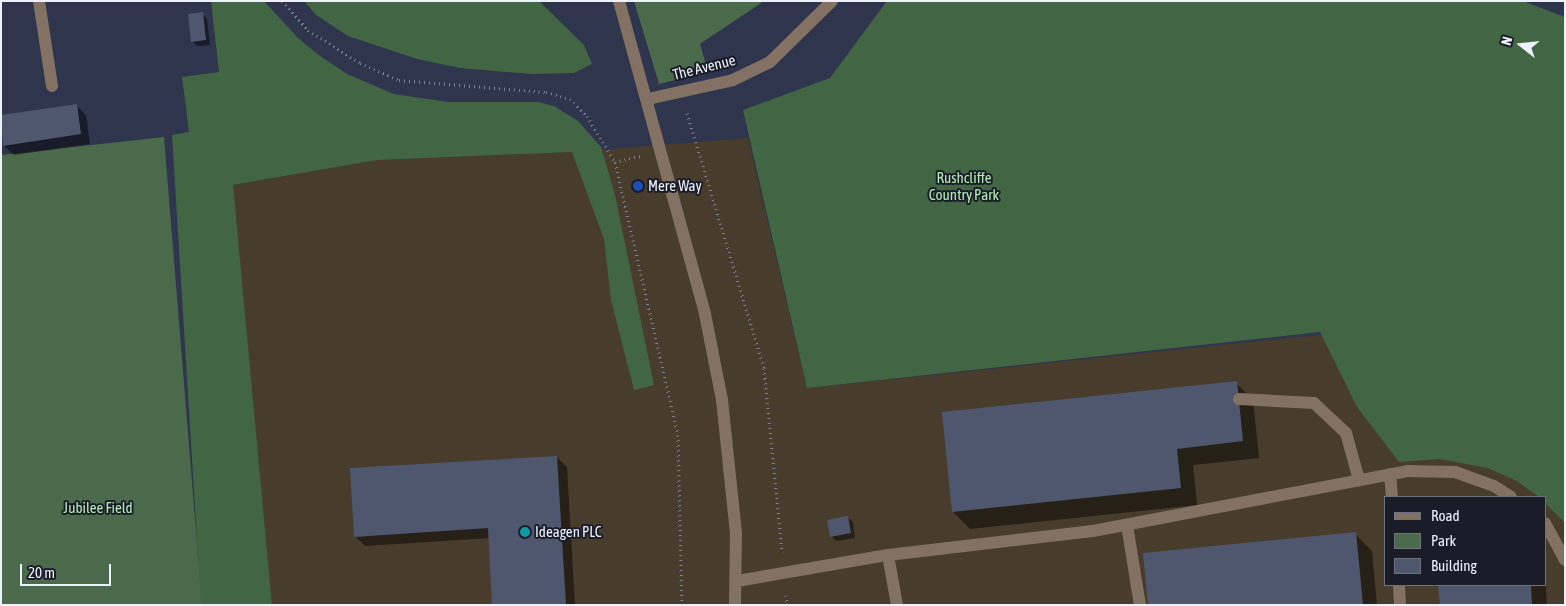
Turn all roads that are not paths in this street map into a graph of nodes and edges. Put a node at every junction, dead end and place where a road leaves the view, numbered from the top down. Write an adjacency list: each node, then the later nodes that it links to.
1 (39, 1): 4 (street)
2 (832, 1): 5 (street, The Avenue)
3 (617, 4): 5 (street)
4 (52, 86)
5 (648, 99): 15 (street)
6 (1239, 399): 8 (street)
7 (1390, 474): 8 (street); 9 (street); 10 (street)
8 (1359, 480): 11 (street)
9 (1392, 496)
10 (1510, 496)
11 (1127, 525): 13 (street); 19 (street)
12 (1546, 525): 14 (street)
13 (888, 555): 15 (street); 18 (street)
14 (1565, 560)
15 (737, 581): 17 (street)
16 (1398, 586): 20 (street)
17 (736, 605)
18 (896, 605)
19 (1140, 605)
20 (1400, 605)

